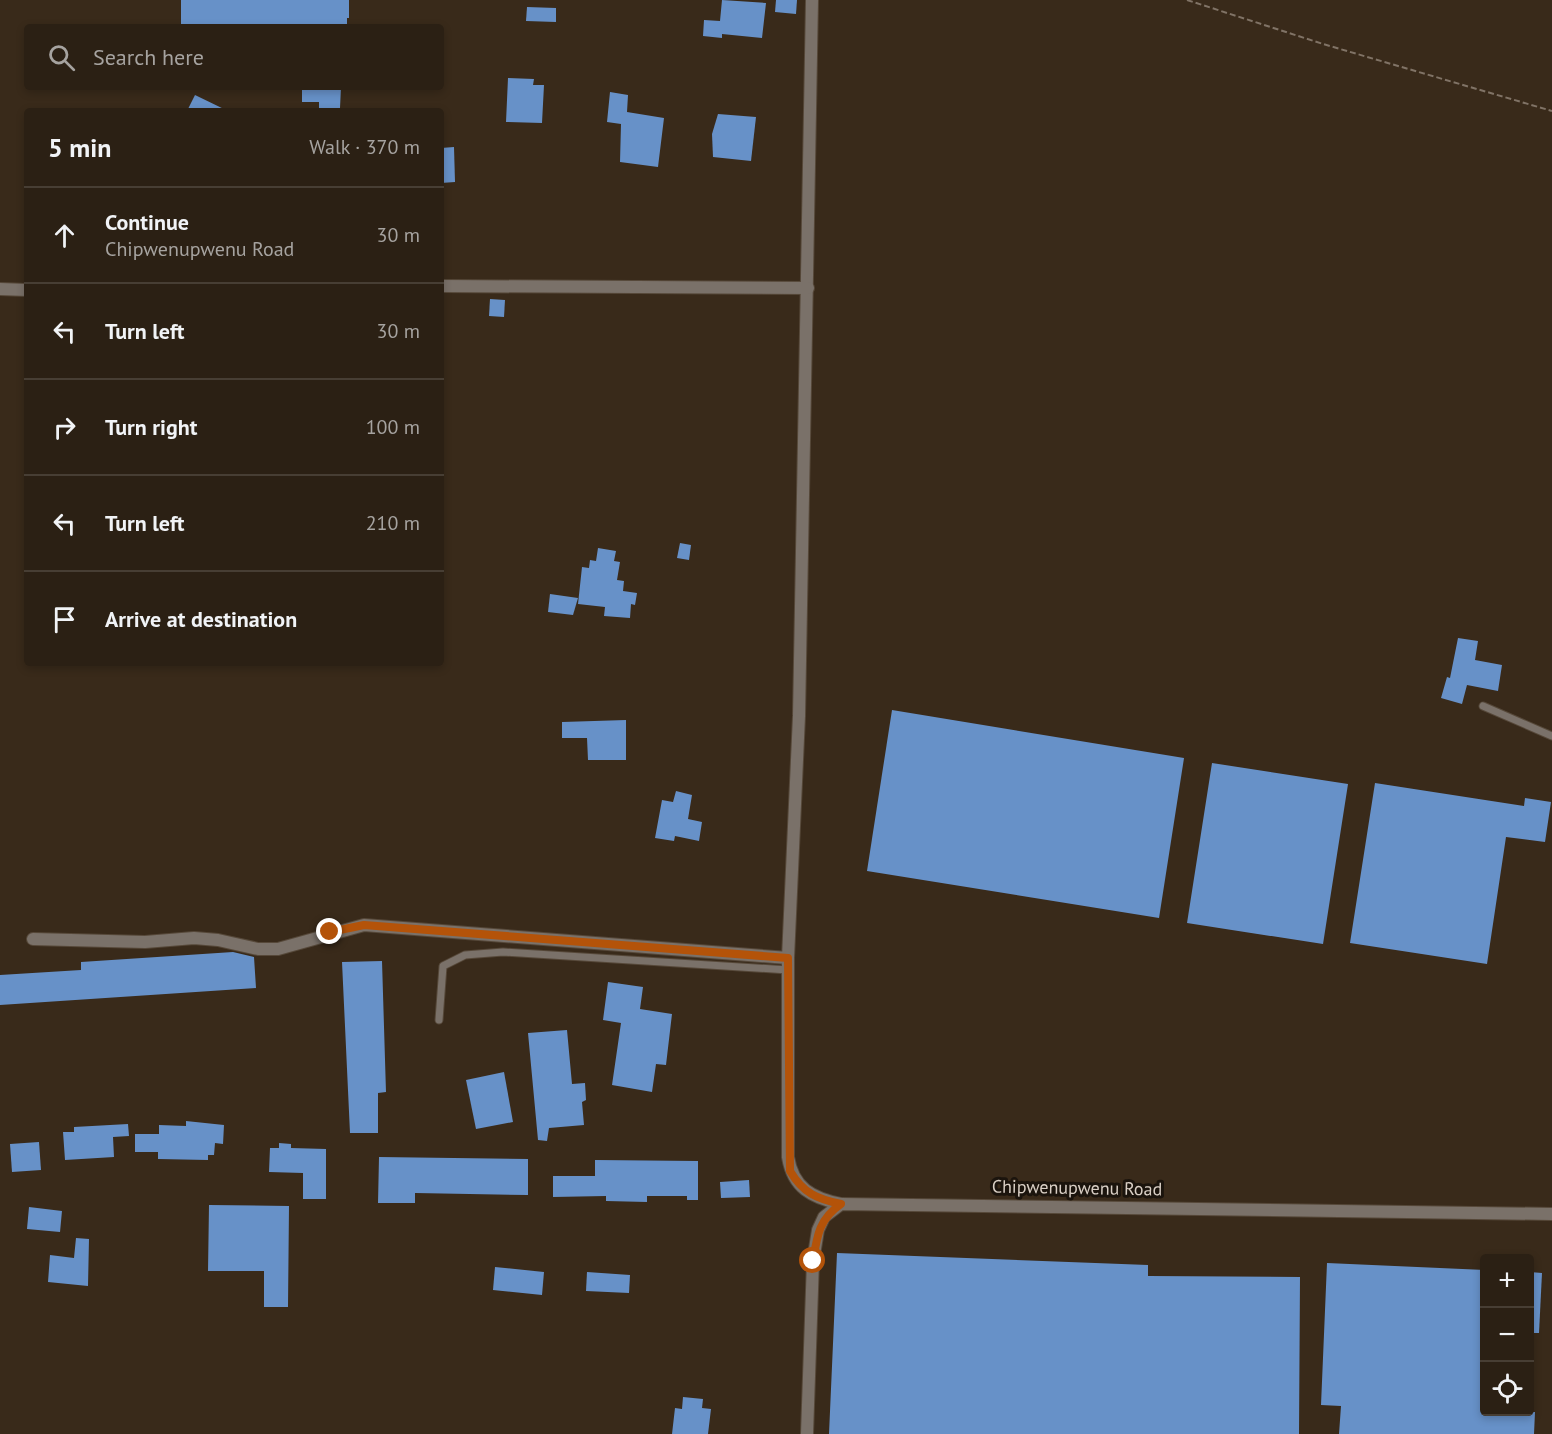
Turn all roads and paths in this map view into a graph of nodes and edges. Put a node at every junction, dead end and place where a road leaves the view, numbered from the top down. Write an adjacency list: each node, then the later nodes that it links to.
1 (812, 0): 6 (street, Chipwenupwenu Road)
2 (1187, 0): 3 (path)
3 (1200, 2): 4 (path)
4 (1552, 111)
5 (444, 286): 6 (street)
6 (808, 288): 12 (street, Chipwenupwenu Road)
7 (0, 289): 8 (street)
8 (24, 290)
9 (1484, 706): 10 (lane)
10 (1552, 736)
11 (33, 939): 12 (street)
12 (788, 964): 13 (lane); 14 (street, Chipwenupwenu Road)
13 (439, 1020)
14 (841, 1204): 15 (street, Chipwenupwenu Road); 16 (street)
15 (1552, 1214)
16 (807, 1434)

